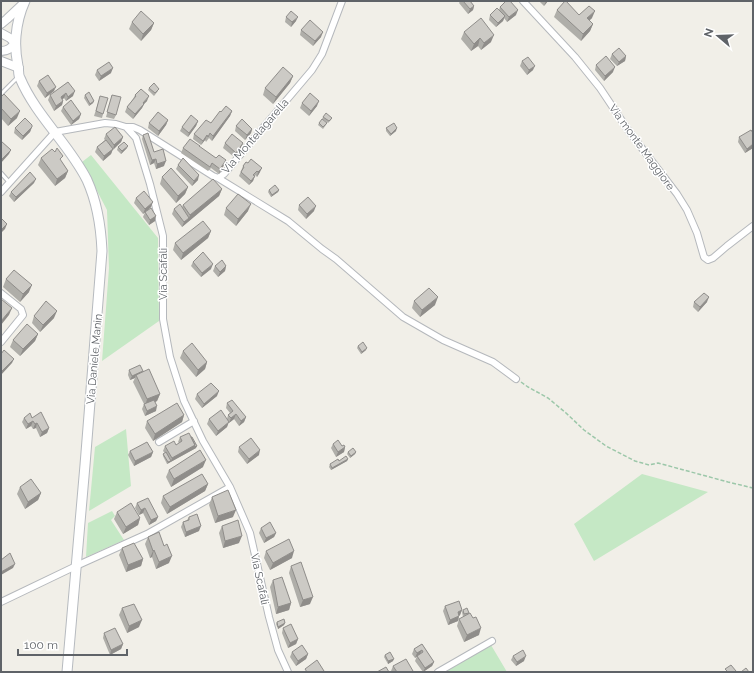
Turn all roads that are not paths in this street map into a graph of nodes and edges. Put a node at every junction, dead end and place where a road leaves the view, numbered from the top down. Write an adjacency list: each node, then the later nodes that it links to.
1 (342, 1): 14 (street, Via Montelagarella)
2 (522, 1): 17 (street, Via monte Maggiore)
3 (24, 2): 4 (street); 6 (main road, Via Daniele Manin)
4 (1, 24)
5 (1, 33): 6 (street)
6 (15, 43): 7 (street); 9 (main road, Via Daniele Manin)
7 (1, 51)
8 (1, 61): 9 (street)
9 (19, 72): 10 (lane); 12 (main road, Via Daniele Manin)
10 (1, 94)
11 (126, 127): 12 (street); 14 (street, Via Montelagarella); 21 (street, Via Scafali)
12 (55, 132): 15 (street); 24 (main road, Via Daniele Manin)
13 (1, 173): 15 (lane)
14 (218, 178): 20 (street)
15 (10, 182): 16 (street)
16 (1, 192)
17 (753, 226)
18 (1, 292): 19 (street)
19 (1, 342)
20 (516, 378)
21 (194, 422): 22 (street); 23 (street, Via Scafali)
22 (159, 442)
23 (230, 487): 24 (street); 28 (street, Via Scafali)
24 (76, 566): 25 (street); 27 (main road, Via Daniele Manin)
25 (1, 602)
26 (492, 641): 29 (street)
27 (67, 672)
28 (288, 672)
29 (438, 672)

